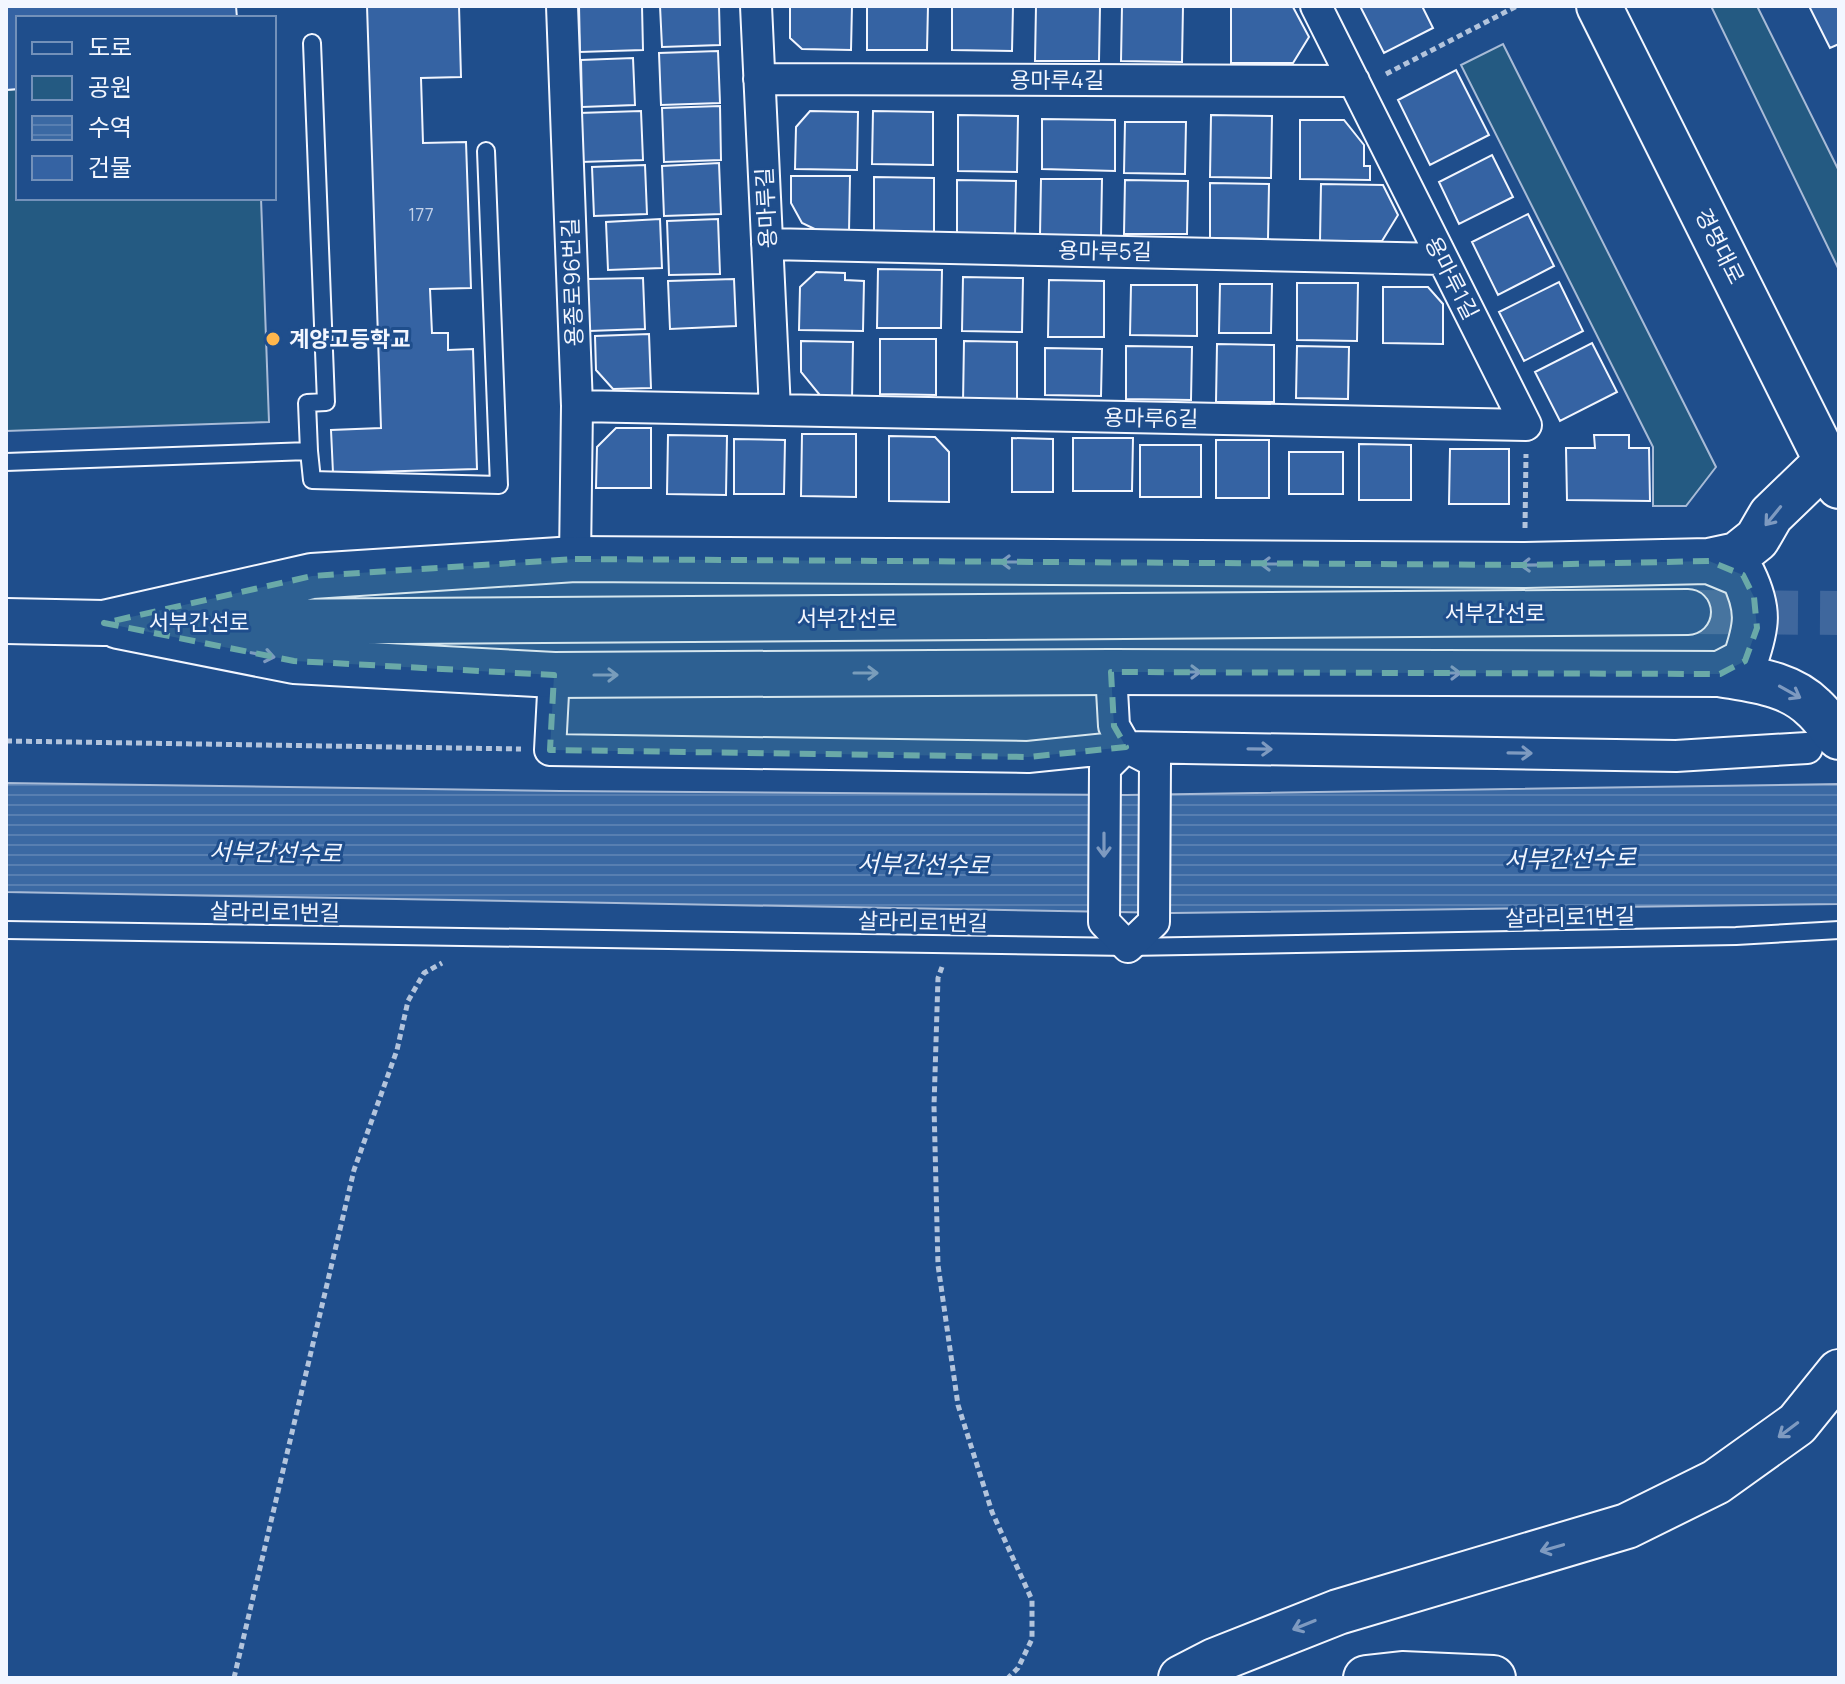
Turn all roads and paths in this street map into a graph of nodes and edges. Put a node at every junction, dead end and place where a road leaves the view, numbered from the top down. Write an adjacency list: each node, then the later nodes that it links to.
1 (562, 6): 12 (street, 용종로96번길)
2 (756, 6): 7 (street, 용마루길)
3 (1316, 6): 8 (street, 용마루1길)
4 (1517, 6): 8 (path)
5 (1599, 6): 17 (main road, 경명대로)
6 (312, 43): 15 (lane)
7 (759, 79): 8 (street, 용마루4길); 10 (street, 용마루길)
8 (1354, 81): 11 (street, 용마루1길)
9 (486, 151): 15 (lane)
10 (767, 244): 11 (street, 용마루5길); 13 (street, 용마루길)
11 (1442, 259): 14 (street, 용마루1길)
12 (577, 406): 13 (street, 용마루6길); 18 (street, 용종로96번길)
13 (775, 410): 14 (street, 용마루6길)
14 (1526, 425): 20 (path)
15 (309, 451): 16 (lane)
16 (6, 462)
17 (1835, 471): 19 (main road, one-way to 19)
18 (575, 559): 20 (main road, one-way to 18); 23 (main road)
19 (1709, 561): 20 (main road, one-way to 20); 25 (main road)
20 (1525, 565)
21 (1688, 612): 23 (main road, 서부간선로)
22 (6, 621): 23 (main road, 서부간선로)
23 (104, 623): 26 (main road, one-way to 26)
24 (1111, 672): 25 (main road, one-way to 25); 26 (main road, one-way to 24); 30 (street)
25 (1720, 674): 28 (main road, one-way to 28)
26 (554, 675): 29 (street)
27 (6, 741): 29 (path)
28 (1823, 743): 30 (street, one-way to 28)
29 (550, 750): 30 (street)
30 (1115, 757): 35 (street, one-way to 35); 35 (street)
31 (6, 930): 33 (lane, 살라리로1번길)
32 (1839, 930): 35 (lane, 살라리로1번길)
33 (497, 937): 34 (lane, 살라리로1번길); 37 (path)
34 (973, 945): 35 (lane, 살라리로1번길); 38 (path)
35 (1128, 947)
36 (1839, 1372): 39 (main road, one-way to 39)
37 (234, 1678)
38 (1008, 1678)
39 (1181, 1678)
40 (1366, 1678): 41 (main road)
41 (1493, 1678)

